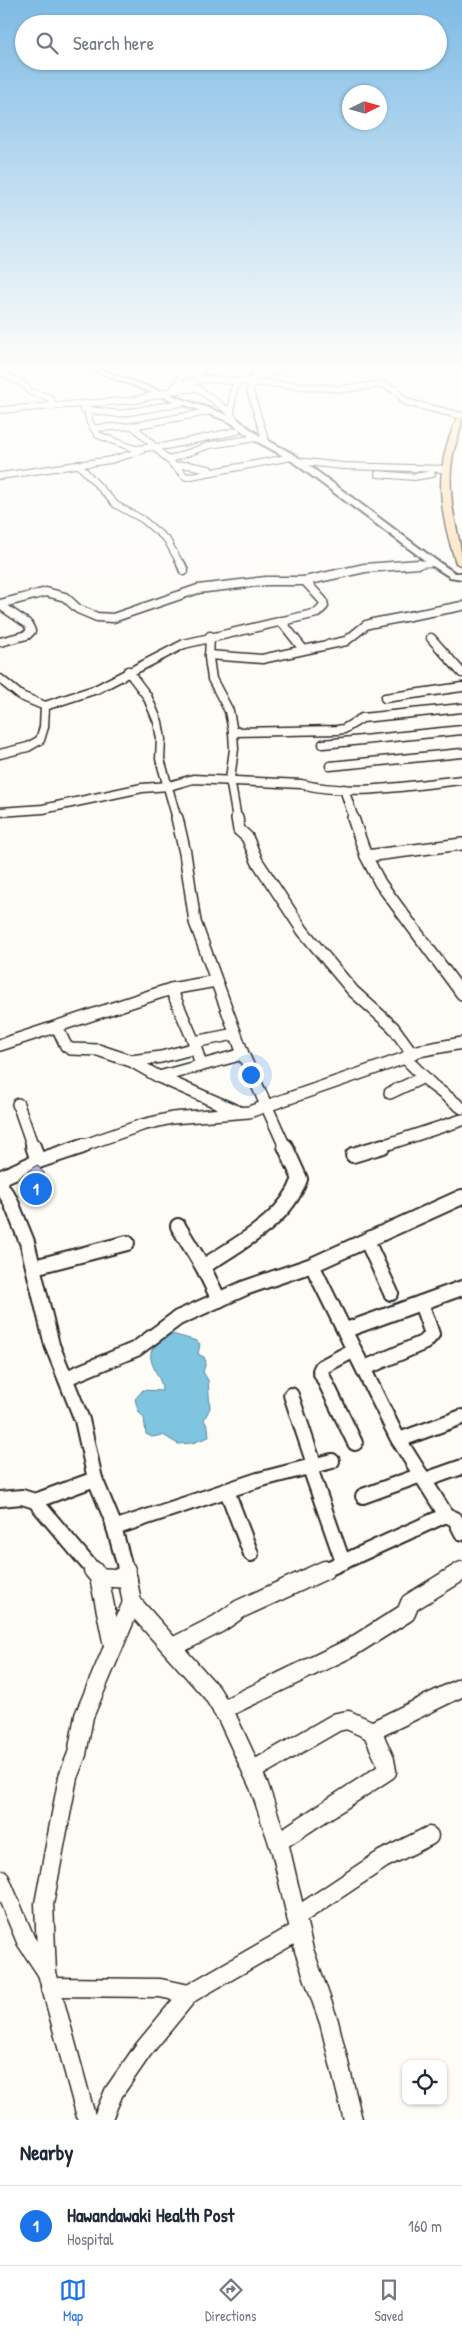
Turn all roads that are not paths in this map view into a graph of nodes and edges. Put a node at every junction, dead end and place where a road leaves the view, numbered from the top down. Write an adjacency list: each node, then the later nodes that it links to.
1 (52, 468): 11 (street)
2 (82, 468): 15 (street)
3 (176, 468): 5 (street)
4 (196, 468): 5 (street)
5 (228, 468)
6 (307, 468): 10 (street); 14 (street)
7 (392, 468): 8 (street); 10 (street)
8 (421, 469): 9 (street); 12 (street)
9 (443, 470): 12 (street); 13 (main road)
10 (367, 473): 12 (street)
11 (0, 476)
12 (402, 476)
13 (462, 562)
14 (434, 563): 16 (street); 17 (street)
15 (184, 571)
16 (462, 576)
17 (305, 581): 18 (street); 20 (street)
18 (0, 604): 23 (street)
19 (462, 606): 24 (street)
20 (281, 621): 21 (street); 24 (street)
21 (210, 636): 25 (street); 26 (street)
22 (431, 638): 27 (street)
23 (0, 642)
24 (303, 649): 25 (street)
25 (209, 656): 34 (street)
26 (128, 671): 31 (street); 41 (street)
27 (462, 673)
28 (0, 679): 31 (street)
29 (462, 687): 30 (street)
30 (385, 698)
31 (45, 706): 37 (street)
32 (462, 708): 34 (street)
33 (462, 730): 35 (street)
34 (233, 732): 39 (street)
35 (323, 744)
36 (462, 753): 38 (street)
37 (0, 754)
38 (330, 766)
39 (230, 780): 41 (street); 42 (street); 55 (street)
40 (462, 780): 42 (street)
41 (169, 786): 43 (street); 46 (street)
42 (344, 789): 45 (street)
43 (0, 812)
44 (462, 844): 45 (street)
45 (366, 856): 48 (street)
46 (216, 982): 47 (street); 50 (street)
47 (171, 990): 49 (street); 53 (street)
48 (462, 994)
49 (57, 1027): 52 (street); 56 (street)
50 (235, 1034): 53 (street); 54 (street)
51 (462, 1042): 55 (street)
52 (0, 1045)
53 (195, 1045): 56 (street); 57 (street)
54 (243, 1054): 57 (street); 62 (street)
55 (408, 1055): 59 (street); 62 (street)
56 (131, 1060): 58 (street)
57 (201, 1065): 58 (street)
58 (159, 1077): 64 (street)
59 (424, 1077): 60 (street); 63 (street)
60 (390, 1094)
61 (18, 1104): 67 (street)
62 (268, 1106): 64 (street); 76 (street)
63 (462, 1108)
64 (241, 1113): 67 (street)
65 (462, 1120): 66 (street)
66 (353, 1155)
67 (38, 1161): 68 (street)
68 (0, 1178)
69 (0, 1185): 75 (street)
70 (461, 1199): 72 (street)
71 (178, 1226): 76 (street)
72 (367, 1241): 74 (street); 78 (street)
73 (127, 1243): 75 (street)
74 (312, 1265): 79 (street); 81 (street)
75 (34, 1267): 84 (street)
76 (203, 1267): 79 (street)
77 (462, 1288): 80 (street)
78 (391, 1293)
79 (219, 1300): 84 (street)
80 (421, 1303): 81 (street); 83 (street)
81 (346, 1330): 82 (street)
82 (354, 1350): 83 (street); 88 (street)
83 (364, 1368): 87 (street)
84 (66, 1378): 93 (street)
85 (291, 1395): 91 (street)
86 (462, 1418): 87 (street)
87 (399, 1440): 92 (street)
88 (355, 1443)
89 (332, 1461): 91 (street)
90 (462, 1467): 92 (street)
91 (312, 1468): 94 (street); 101 (street)
92 (423, 1477): 95 (street); 98 (street)
93 (95, 1479): 97 (street); 99 (street)
94 (227, 1491): 99 (street); 100 (street)
95 (363, 1496)
96 (0, 1499): 97 (street)
97 (35, 1501): 103 (street)
98 (456, 1521): 101 (street)
99 (114, 1528): 104 (street)
100 (251, 1554)
101 (343, 1562): 107 (street)
102 (462, 1570): 109 (street)
103 (99, 1577): 104 (street); 106 (street)
104 (128, 1579): 105 (street)
105 (132, 1603): 106 (street); 107 (street)
106 (113, 1646): 116 (street)
107 (173, 1647): 109 (street)
108 (462, 1687): 110 (street)
109 (222, 1710): 111 (street)
110 (372, 1731): 111 (street); 113 (street)
111 (252, 1771): 113 (street)
112 (429, 1836): 115 (street)
113 (278, 1842): 115 (street)
114 (0, 1879): 116 (street)
115 (298, 1924): 117 (street); 120 (street)
116 (49, 1980): 117 (street); 118 (street)
117 (189, 1994): 119 (street)
118 (87, 2120)
119 (102, 2120)
120 (352, 2120)

